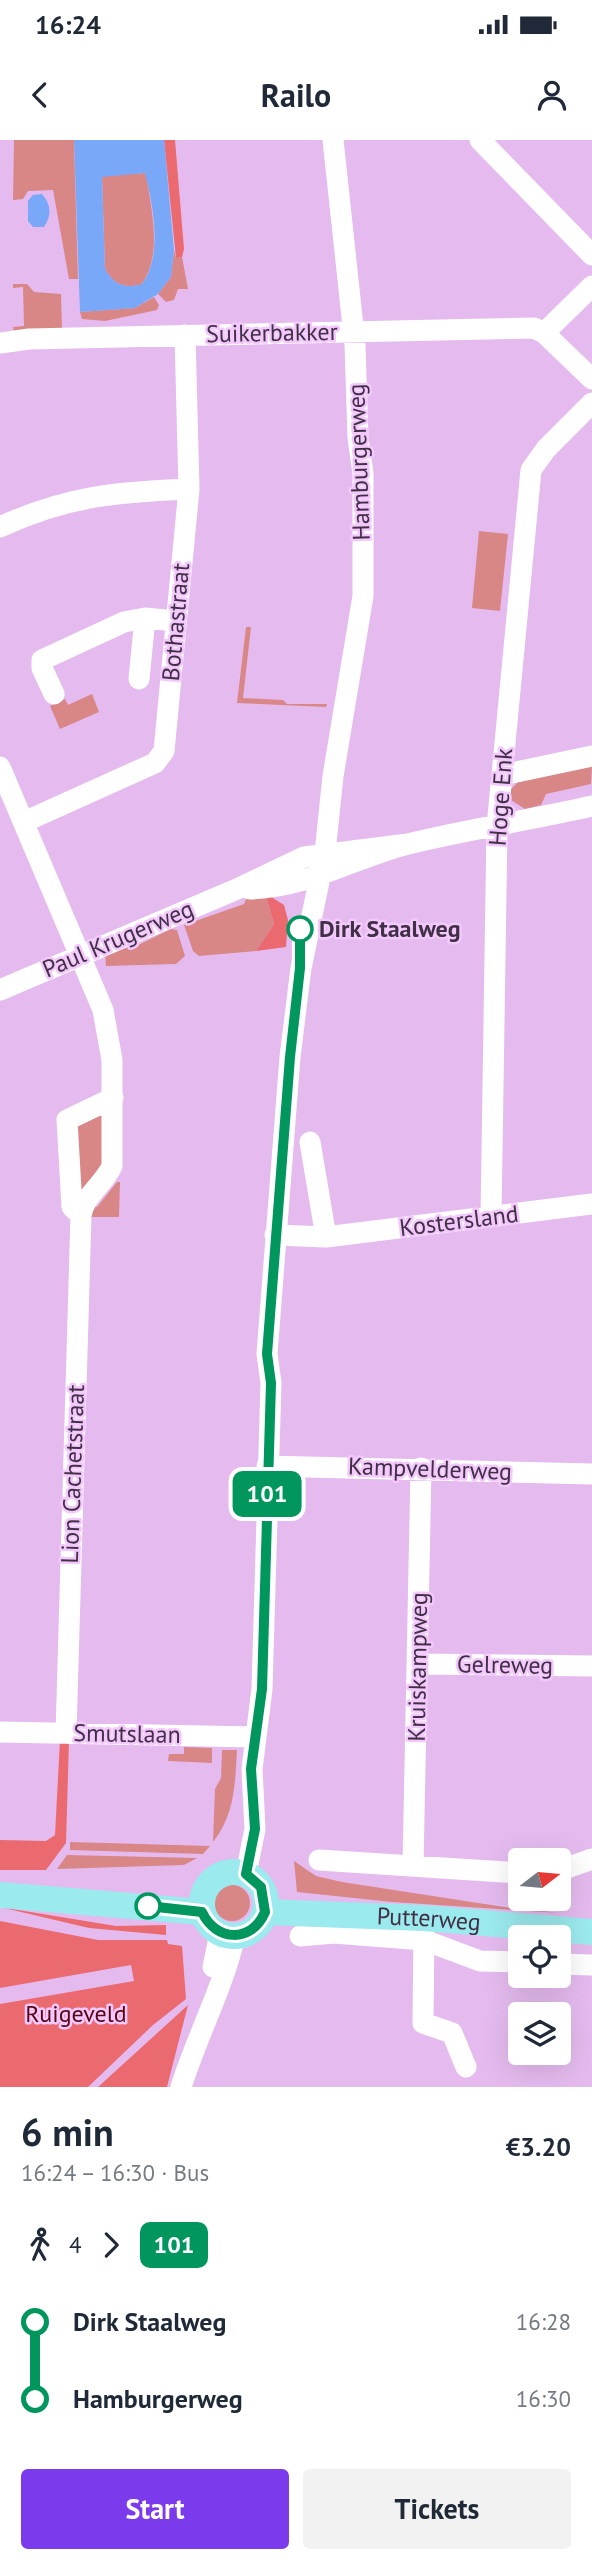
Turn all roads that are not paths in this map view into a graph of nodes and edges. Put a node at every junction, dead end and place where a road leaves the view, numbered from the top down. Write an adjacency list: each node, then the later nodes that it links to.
1 (480, 140): 3 (street)
2 (333, 142): 5 (street, Hamburgerweg)
3 (592, 255)
4 (592, 286): 6 (street)
5 (353, 331): 6 (street, Suikerbakker); 7 (street, Suikerbakker); 24 (street, Hamburgerweg)
6 (544, 333): 9 (street)
7 (185, 335): 8 (street, Suikerbakker); 11 (street, Bothastraat)
8 (0, 343)
9 (592, 379)
10 (592, 403): 19 (street, Hoge Enk)
11 (189, 489): 12 (street); 14 (street, Bothastraat)
12 (0, 527)
13 (145, 618): 14 (street); 15 (street); 16 (street)
14 (176, 621): 21 (street, Bothastraat)
15 (139, 679)
16 (54, 694)
17 (592, 756): 19 (street)
18 (0, 766): 21 (street)
19 (502, 775): 22 (street, Hoge Enk)
20 (592, 806): 22 (street)
21 (24, 822): 27 (street)
22 (497, 827): 23 (street); 33 (street, Hoge Enk)
23 (408, 844): 24 (street); 25 (street)
24 (314, 855): 25 (street, Hamburgerweg); 26 (street, Paul Krugerweg)
25 (309, 880): 26 (street, Paul Krugerweg); 34 (street, Hamburgerweg)
26 (237, 889): 27 (street, Paul Krugerweg)
27 (82, 955): 28 (street, Paul Krugerweg); 29 (street)
28 (0, 990)
29 (113, 1098): 32 (street); 32 (street, Lion Cachetstraat)
30 (310, 1142): 35 (street)
31 (592, 1204): 33 (street, Kostersland)
32 (81, 1215): 42 (street, Lion Cachetstraat)
33 (491, 1217): 35 (street, Kostersland)
34 (275, 1235): 35 (street, Kostersland); 36 (street, Hamburgerweg)
35 (326, 1237)
36 (267, 1466): 37 (street, Kampvelderweg); 43 (street, Hamburgerweg)
37 (421, 1468): 38 (street, Kampvelderweg); 39 (street, Kruiskampweg)
38 (592, 1474)
39 (418, 1664): 40 (street, Gelreweg); 46 (street, Kruiskampweg)
40 (592, 1666)
41 (0, 1732): 42 (street, Smutslaan)
42 (66, 1733): 43 (street, Smutslaan)
43 (255, 1737): 49 (street, Hamburgerweg)
44 (592, 1859): 47 (street)
45 (319, 1860): 46 (street)
46 (413, 1866): 48 (street)
47 (571, 1866)
48 (508, 1872)
49 (239, 1873): 51 (main road); 52 (main road)
50 (0, 1895): 51 (main road)
51 (203, 1903): 56 (main road)
52 (265, 1904): 53 (main road, Putterweg); 54 (main road, Putterweg); 56 (main road)
53 (592, 1918)
54 (424, 1929): 55 (main road, Putterweg); 57 (street); 58 (street); 61 (street)
55 (592, 1932)
56 (227, 1934): 62 (street)
57 (300, 1936)
58 (508, 1962)
59 (571, 1964): 60 (street)
60 (592, 1965)
61 (466, 2067)
62 (181, 2087)

